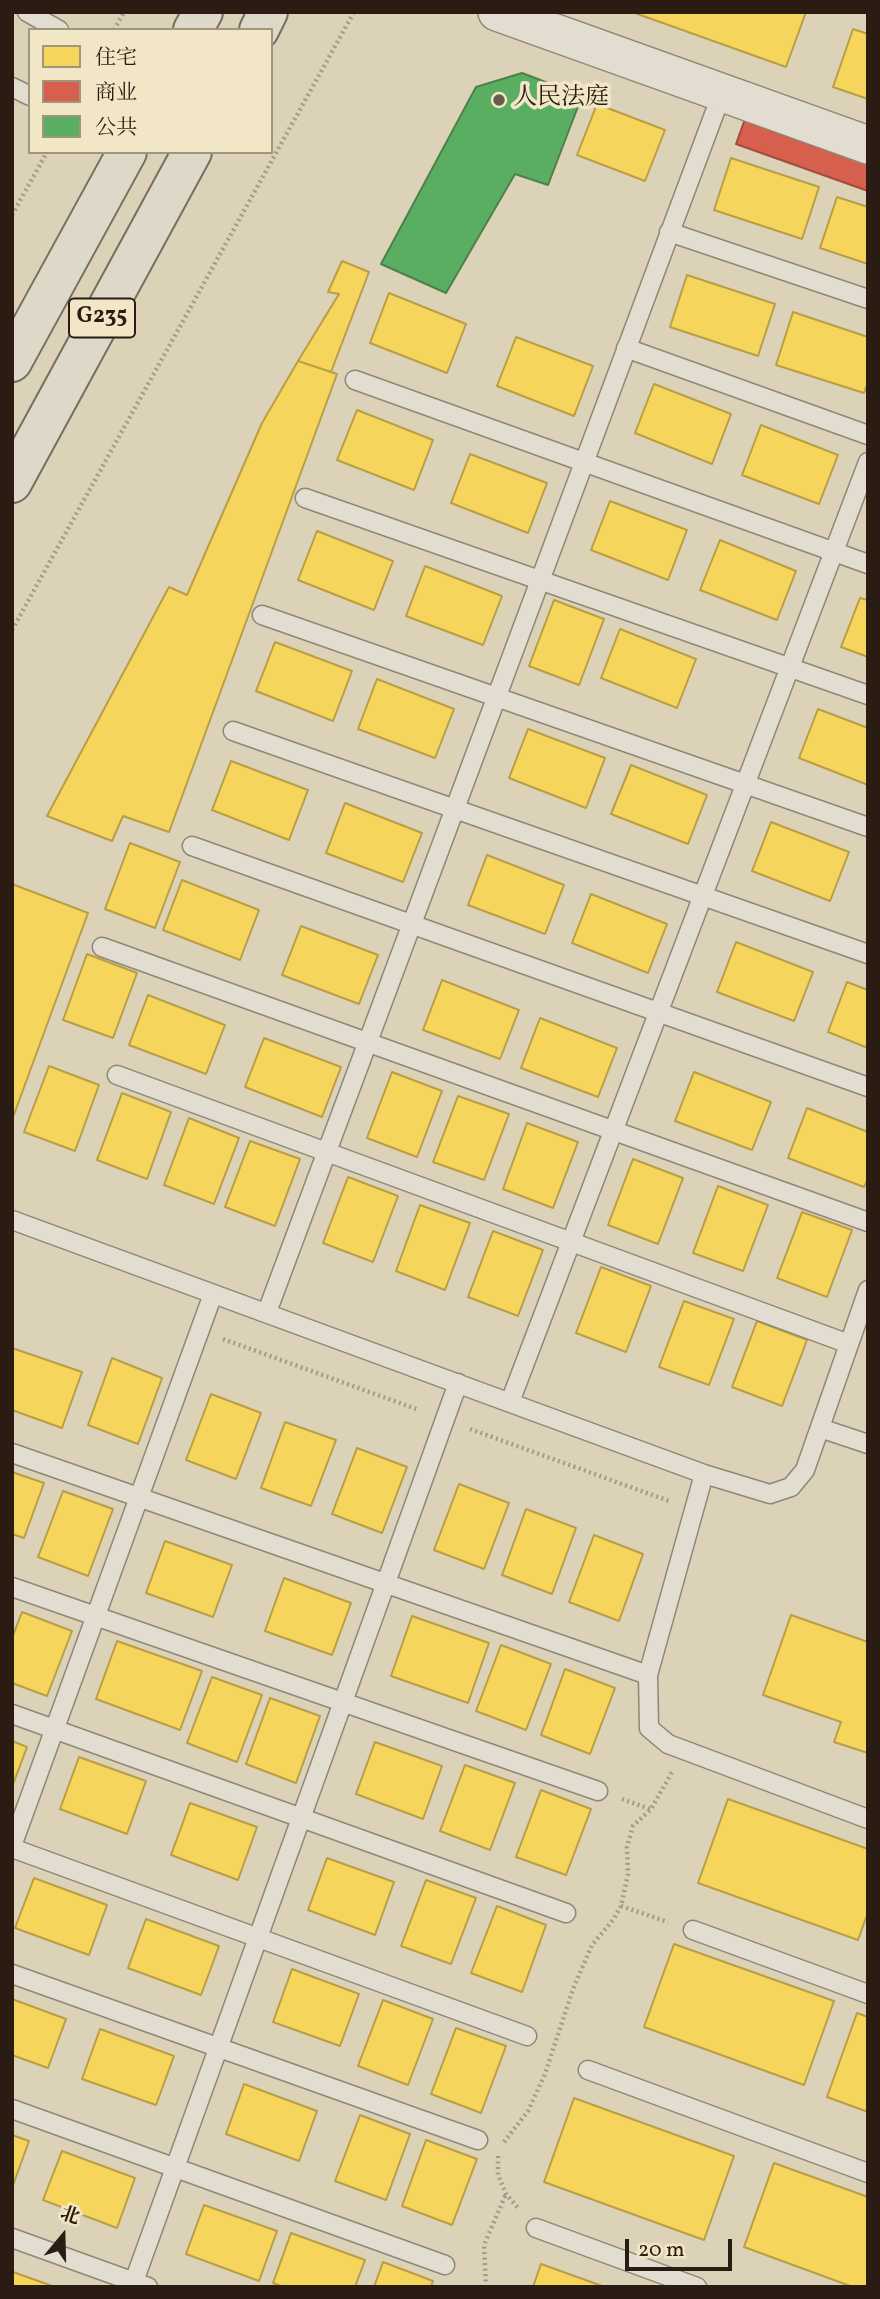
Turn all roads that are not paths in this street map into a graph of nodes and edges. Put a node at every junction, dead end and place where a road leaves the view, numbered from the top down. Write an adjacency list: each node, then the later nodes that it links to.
1 (27, 12): 5 (lane)
2 (203, 12): 6 (highway)
3 (268, 12): 7 (highway)
4 (498, 12): 9 (street)
5 (55, 28)
6 (194, 28)
7 (260, 28)
8 (12, 87): 10 (lane)
9 (722, 93): 11 (street); 14 (lane)
10 (28, 95)
11 (868, 145)
12 (126, 154): 17 (highway, G235)
13 (191, 154): 22 (highway, G235)
14 (670, 232): 15 (lane); 16 (lane)
15 (868, 299)
16 (626, 348): 19 (lane); 20 (lane)
17 (12, 362)
18 (355, 380): 20 (lane)
19 (868, 435)
20 (584, 462): 24 (lane); 26 (lane)
21 (868, 463): 24 (lane)
22 (12, 483)
23 (305, 498): 26 (lane)
24 (834, 552): 25 (lane); 28 (lane)
25 (868, 564)
26 (540, 580): 28 (lane); 30 (lane)
27 (262, 615): 30 (lane)
28 (790, 668): 29 (lane); 32 (lane)
29 (868, 695)
30 (496, 697): 32 (lane); 33 (lane)
31 (233, 731): 33 (lane)
32 (745, 784): 34 (lane); 36 (lane)
33 (455, 808): 36 (lane); 37 (lane)
34 (868, 827)
35 (192, 846): 37 (lane)
36 (703, 896): 39 (lane); 40 (lane)
37 (412, 924): 40 (lane); 41 (lane)
38 (102, 947): 41 (lane)
39 (868, 954)
40 (659, 1012): 43 (lane); 44 (lane)
41 (367, 1042): 44 (lane); 45 (lane)
42 (117, 1076): 45 (lane)
43 (868, 1087)
44 (613, 1131): 47 (lane); 48 (lane)
45 (326, 1153): 48 (lane); 51 (lane)
46 (12, 1220): 50 (lane)
47 (868, 1222)
48 (571, 1242): 52 (lane); 54 (lane)
49 (868, 1290): 52 (lane)
50 (213, 1294): 51 (lane); 59 (lane)
51 (267, 1312): 53 (lane)
52 (849, 1344): 55 (lane)
53 (458, 1383): 54 (lane); 60 (lane)
54 (510, 1402): 58 (lane)
55 (820, 1427): 56 (lane); 58 (lane)
56 (868, 1444)
57 (12, 1453): 59 (lane)
58 (704, 1474): 63 (lane)
59 (139, 1497): 60 (lane); 62 (lane)
60 (385, 1583): 63 (lane); 64 (lane)
61 (12, 1587): 62 (lane)
62 (95, 1616): 64 (lane); 66 (lane)
63 (648, 1675): 69 (lane)
64 (343, 1702): 67 (lane); 68 (lane)
65 (12, 1714): 66 (lane)
66 (54, 1729): 68 (lane); 70 (lane)
67 (598, 1791)
68 (301, 1818): 71 (lane); 73 (lane)
69 (868, 1819)
70 (12, 1847): 73 (lane)
71 (566, 1913)
72 (692, 1930): 75 (lane)
73 (259, 1937): 76 (lane); 77 (lane)
74 (12, 1974): 77 (lane)
75 (868, 1994)
76 (527, 2036)
77 (219, 2047): 80 (lane); 81 (lane)
78 (588, 2070): 82 (lane)
79 (12, 2109): 81 (lane)
80 (478, 2140)
81 (175, 2168): 85 (lane); 86 (lane)
82 (868, 2174)
83 (536, 2228): 87 (lane)
84 (12, 2238): 86 (lane)
85 (445, 2265)
86 (138, 2285)
87 (697, 2287)

